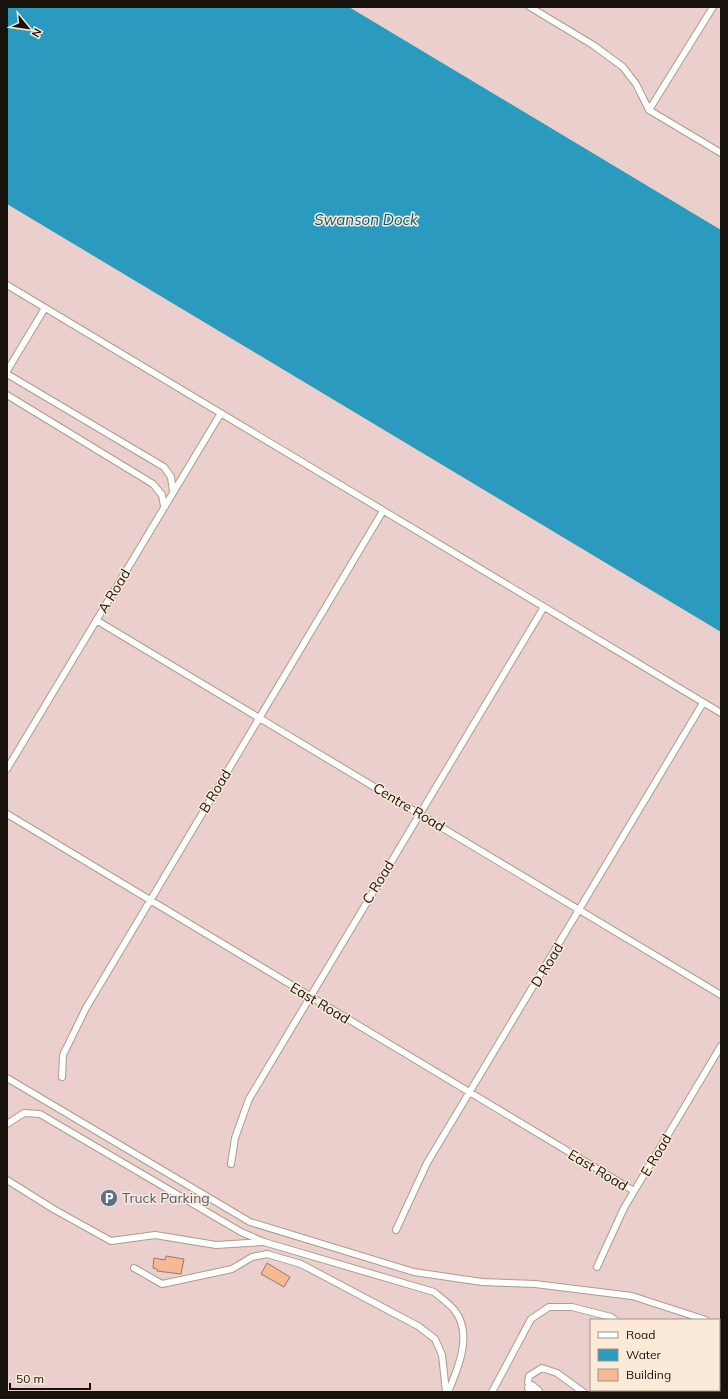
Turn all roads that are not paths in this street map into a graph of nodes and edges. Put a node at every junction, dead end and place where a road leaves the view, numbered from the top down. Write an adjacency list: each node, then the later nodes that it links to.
1 (530, 7): 3 (lane)
2 (713, 7): 3 (lane)
3 (649, 110): 4 (lane)
4 (721, 153)
5 (7, 285): 6 (lane)
6 (45, 308): 7 (lane); 9 (lane)
7 (7, 372): 10 (lane)
8 (7, 395): 11 (lane)
9 (221, 413): 10 (lane, A Road); 12 (lane)
10 (173, 494): 11 (lane, A Road)
11 (163, 510): 14 (lane, A Road)
12 (383, 511): 13 (lane); 17 (lane, B Road)
13 (544, 607): 15 (lane); 19 (lane, C Road)
14 (96, 620): 17 (lane, Centre Road); 18 (lane, A Road)
15 (703, 703): 16 (lane); 22 (lane, D Road)
16 (721, 713)
17 (259, 717): 19 (lane, Centre Road); 21 (lane, B Road)
18 (7, 770)
19 (419, 813): 22 (lane, Centre Road); 24 (lane, C Road)
20 (7, 814): 21 (lane, East Road)
21 (150, 900): 24 (lane, East Road); 26 (lane, B Road)
22 (580, 910): 23 (lane, Centre Road); 28 (lane, D Road)
23 (721, 995)
24 (310, 996): 28 (lane, East Road); 30 (lane, C Road)
25 (721, 1046): 32 (lane, E Road)
26 (62, 1077)
27 (7, 1078): 38 (lane)
28 (470, 1092): 32 (lane, East Road); 33 (lane, D Road)
29 (7, 1124): 34 (lane)
30 (231, 1164)
31 (7, 1180): 34 (lane)
32 (634, 1191): 35 (lane, E Road)
33 (396, 1230)
34 (264, 1242): 40 (lane)
35 (597, 1267)
36 (134, 1268): 40 (lane)
37 (614, 1319): 41 (lane)
38 (703, 1319)
39 (534, 1390): 42 (lane)
40 (447, 1392)
41 (492, 1392)
42 (583, 1392)

